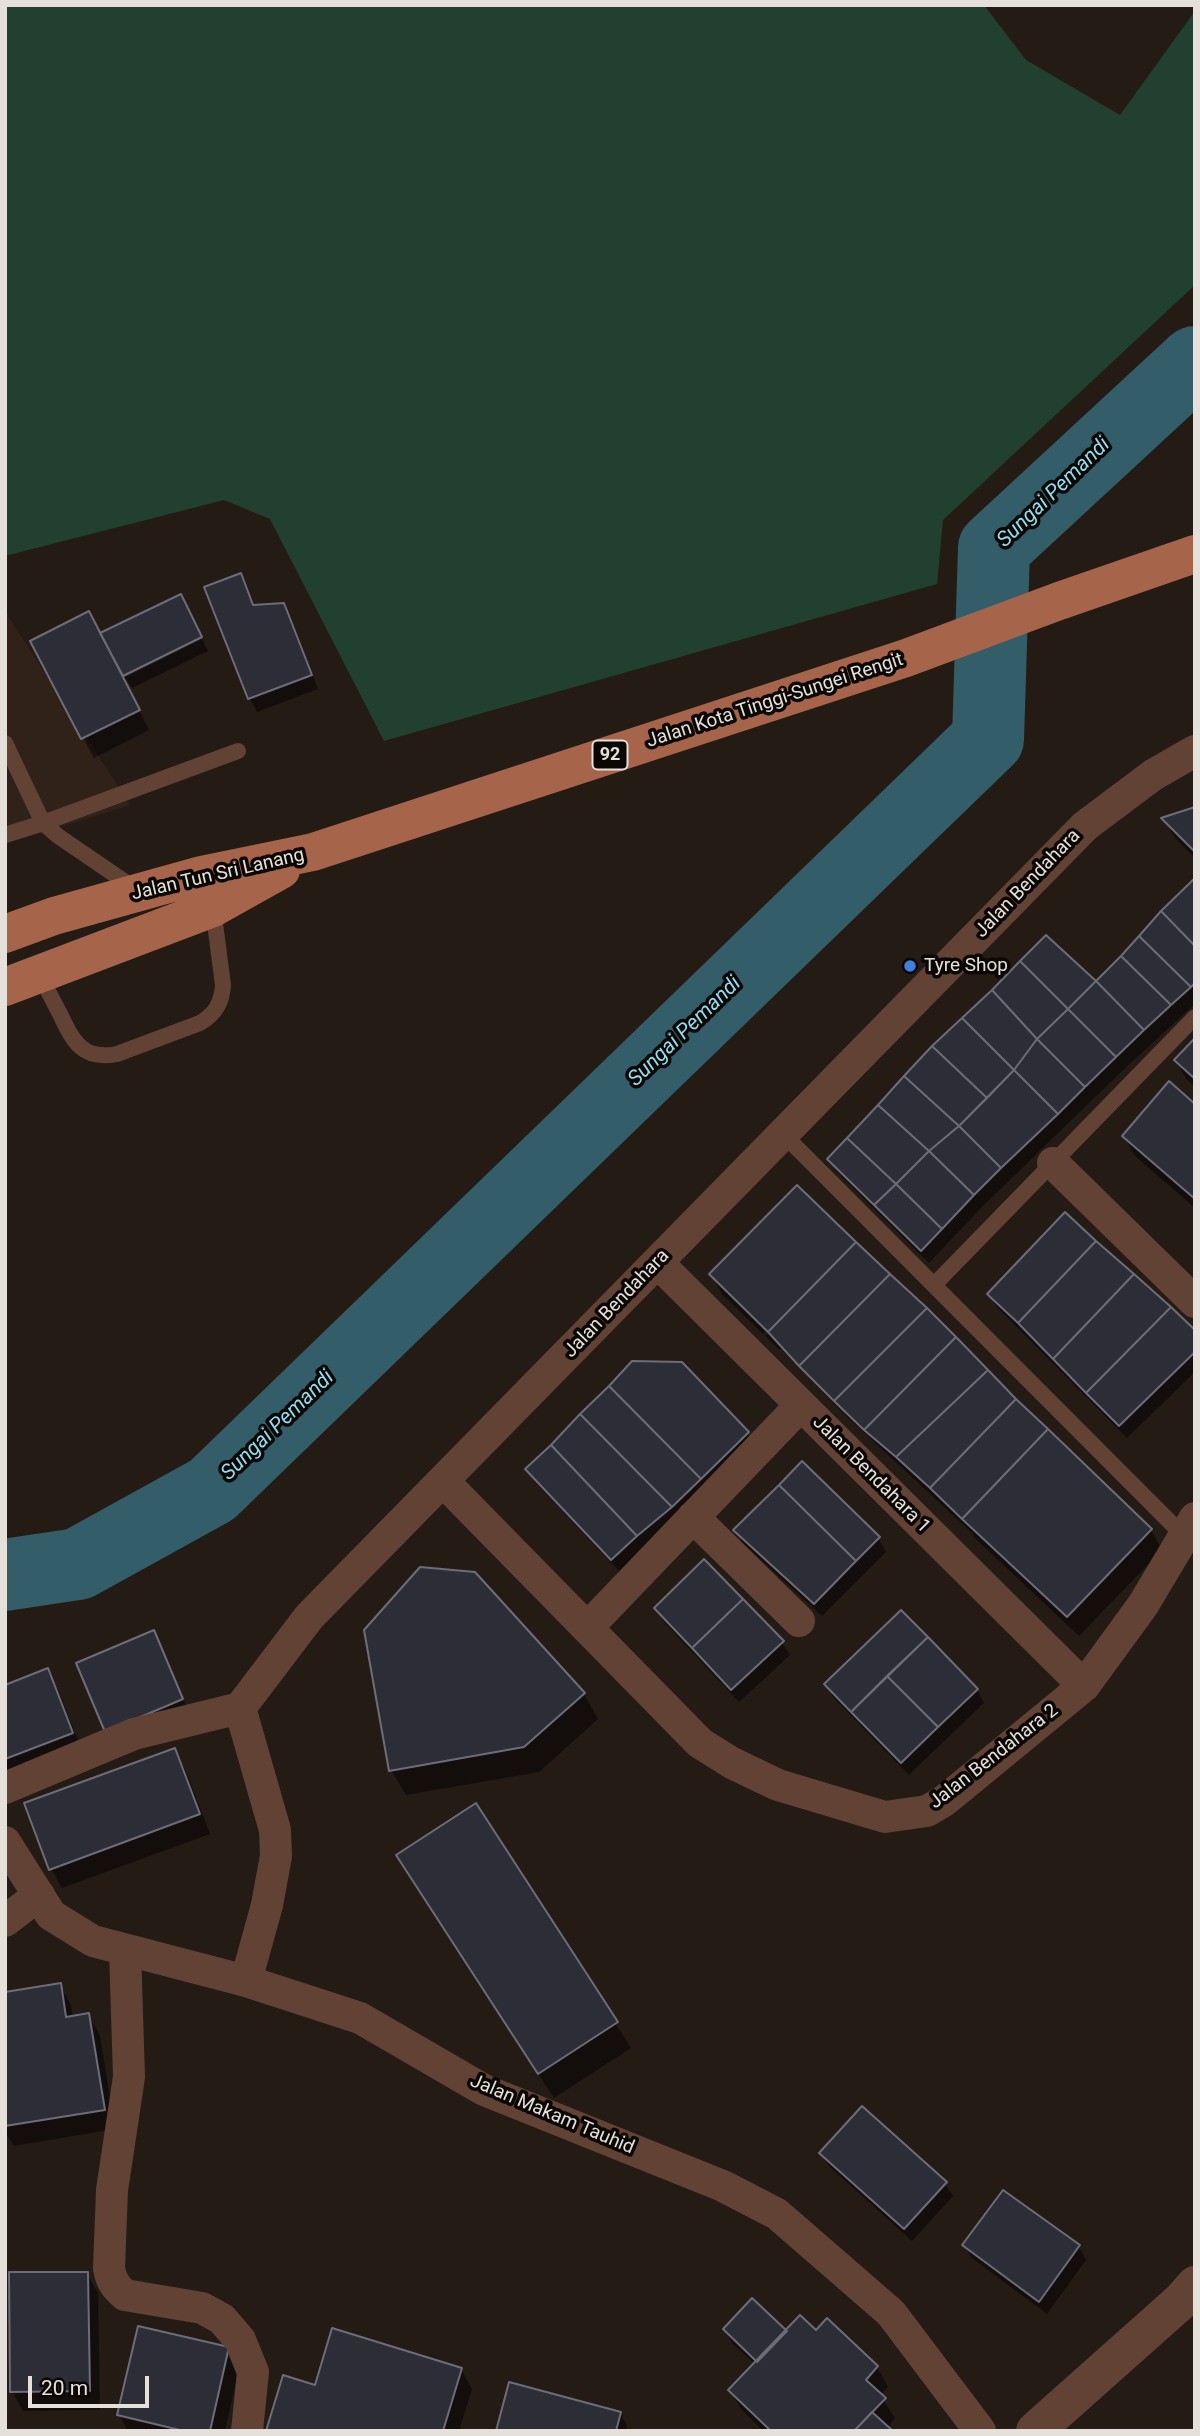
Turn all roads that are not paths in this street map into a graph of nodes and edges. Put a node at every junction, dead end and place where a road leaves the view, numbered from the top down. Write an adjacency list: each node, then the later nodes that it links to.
1 (1195, 554): 7 (main road, Jalan Kota Tinggi-Sungei Rengit / 92)
2 (5, 743): 5 (lane)
3 (238, 751): 5 (lane)
4 (1195, 751): 13 (street, Jalan Bendahara)
5 (43, 823): 6 (lane); 8 (lane)
6 (5, 835)
7 (313, 852): 8 (main road, Jalan Tun Sri Lanang / 92); 9 (main road, Jalan Tun Sri Lanang / 92)
8 (140, 892): 10 (main road, Jalan Tun Sri Lanang / 92)
9 (213, 908): 11 (main road, Jalan Tun Sri Lanang / 92); 11 (lane)
10 (5, 934)
11 (22, 980)
12 (1195, 1017): 14 (lane)
13 (783, 1134): 15 (street, Jalan Bendahara); 16 (lane)
14 (1053, 1163): 16 (lane); 17 (street)
15 (658, 1263): 18 (street, Jalan Bendahara 1); 19 (street, Jalan Bendahara)
16 (934, 1285): 21 (lane)
17 (1195, 1302)
18 (801, 1405): 20 (street); 24 (street, Jalan Bendahara 1)
19 (444, 1482): 23 (street, Jalan Bendahara 2); 25 (street, Jalan Bendahara)
20 (693, 1517): 22 (street); 23 (street)
21 (1189, 1527): 24 (street, Jalan Bendahara 2)
22 (799, 1621)
23 (587, 1628): 24 (street, Jalan Bendahara 2)
24 (1084, 1686)
25 (240, 1708): 26 (street); 31 (street)
26 (5, 1788)
27 (5, 1842): 28 (street, Jalan Makam Tauhid)
28 (39, 1895): 29 (street); 30 (street, Jalan Makam Tauhid)
29 (5, 1921)
30 (125, 1950): 31 (street, Jalan Makam Tauhid); 33 (street)
31 (246, 1980): 34 (street, Jalan Makam Tauhid)
32 (1195, 2285): 35 (street)
33 (247, 2431)
34 (980, 2431)
35 (1035, 2431)

